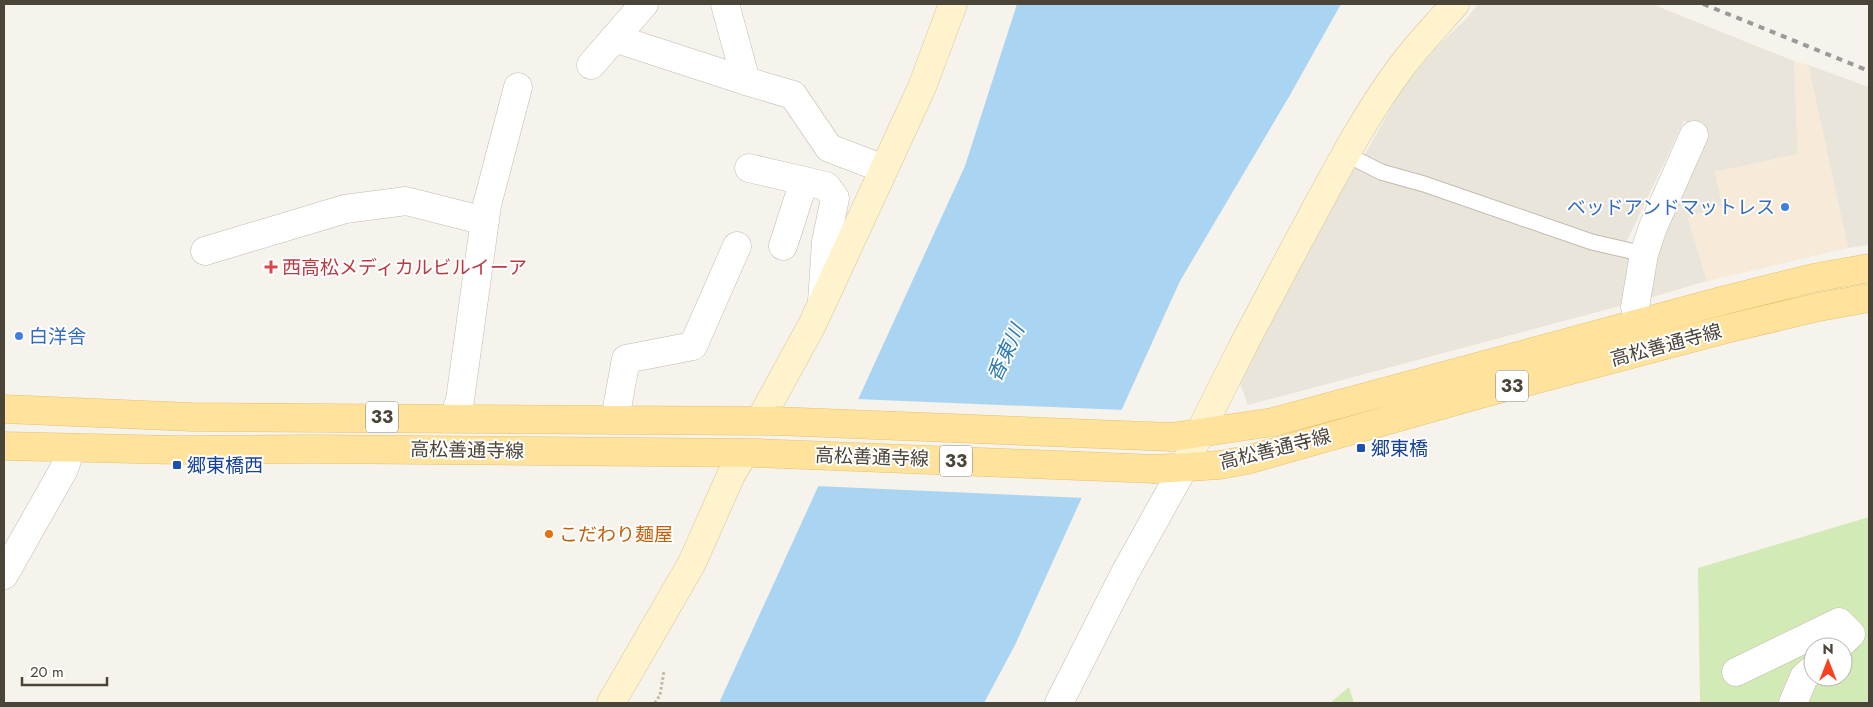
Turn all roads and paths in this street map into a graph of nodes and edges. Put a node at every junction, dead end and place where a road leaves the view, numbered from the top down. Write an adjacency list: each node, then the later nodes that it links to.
1 (644, 4): 5 (street)
2 (726, 4): 7 (street)
3 (953, 4): 12 (street)
4 (1456, 4): 10 (street)
5 (614, 38): 6 (street); 7 (street)
6 (591, 64)
7 (746, 80): 12 (street)
8 (518, 87): 14 (street)
9 (1694, 135): 18 (street)
10 (1346, 154): 18 (lane); 27 (street)
11 (749, 168): 13 (street)
12 (884, 169): 21 (street)
13 (804, 181): 16 (street); 21 (street)
14 (485, 221): 17 (street); 24 (street)
15 (737, 246): 25 (street)
16 (783, 246)
17 (206, 251)
18 (1644, 254): 22 (street)
19 (1869, 268): 22 (main road, 高松善通寺線 / 33)
20 (1869, 298): 31 (main road, 高松善通寺線 / 33)
21 (822, 304): 26 (street)
22 (1642, 322): 27 (main road, 高松善通寺線 / 33)
23 (4, 409): 24 (main road, 高松善通寺線 / 33)
24 (454, 418): 25 (main road, 高松善通寺線 / 33)
25 (615, 419): 26 (main road, 高松善通寺線 / 33)
26 (768, 420): 27 (main road, 高松善通寺線 / 33, bridge)
27 (1199, 433): 31 (street)
28 (4, 446): 29 (main road, 高松善通寺線 / 33)
29 (71, 448): 30 (main road, 高松善通寺線 / 33); 32 (street)
30 (750, 453): 31 (main road, 高松善通寺線 / 33, bridge); 38 (street)
31 (1184, 467): 39 (street)
32 (4, 575)
33 (1808, 637): 34 (street)
34 (1848, 637)
35 (1803, 639): 36 (street)
36 (1736, 672)
37 (1803, 680): 40 (street)
38 (611, 703)
39 (1059, 703)
40 (1794, 703)

